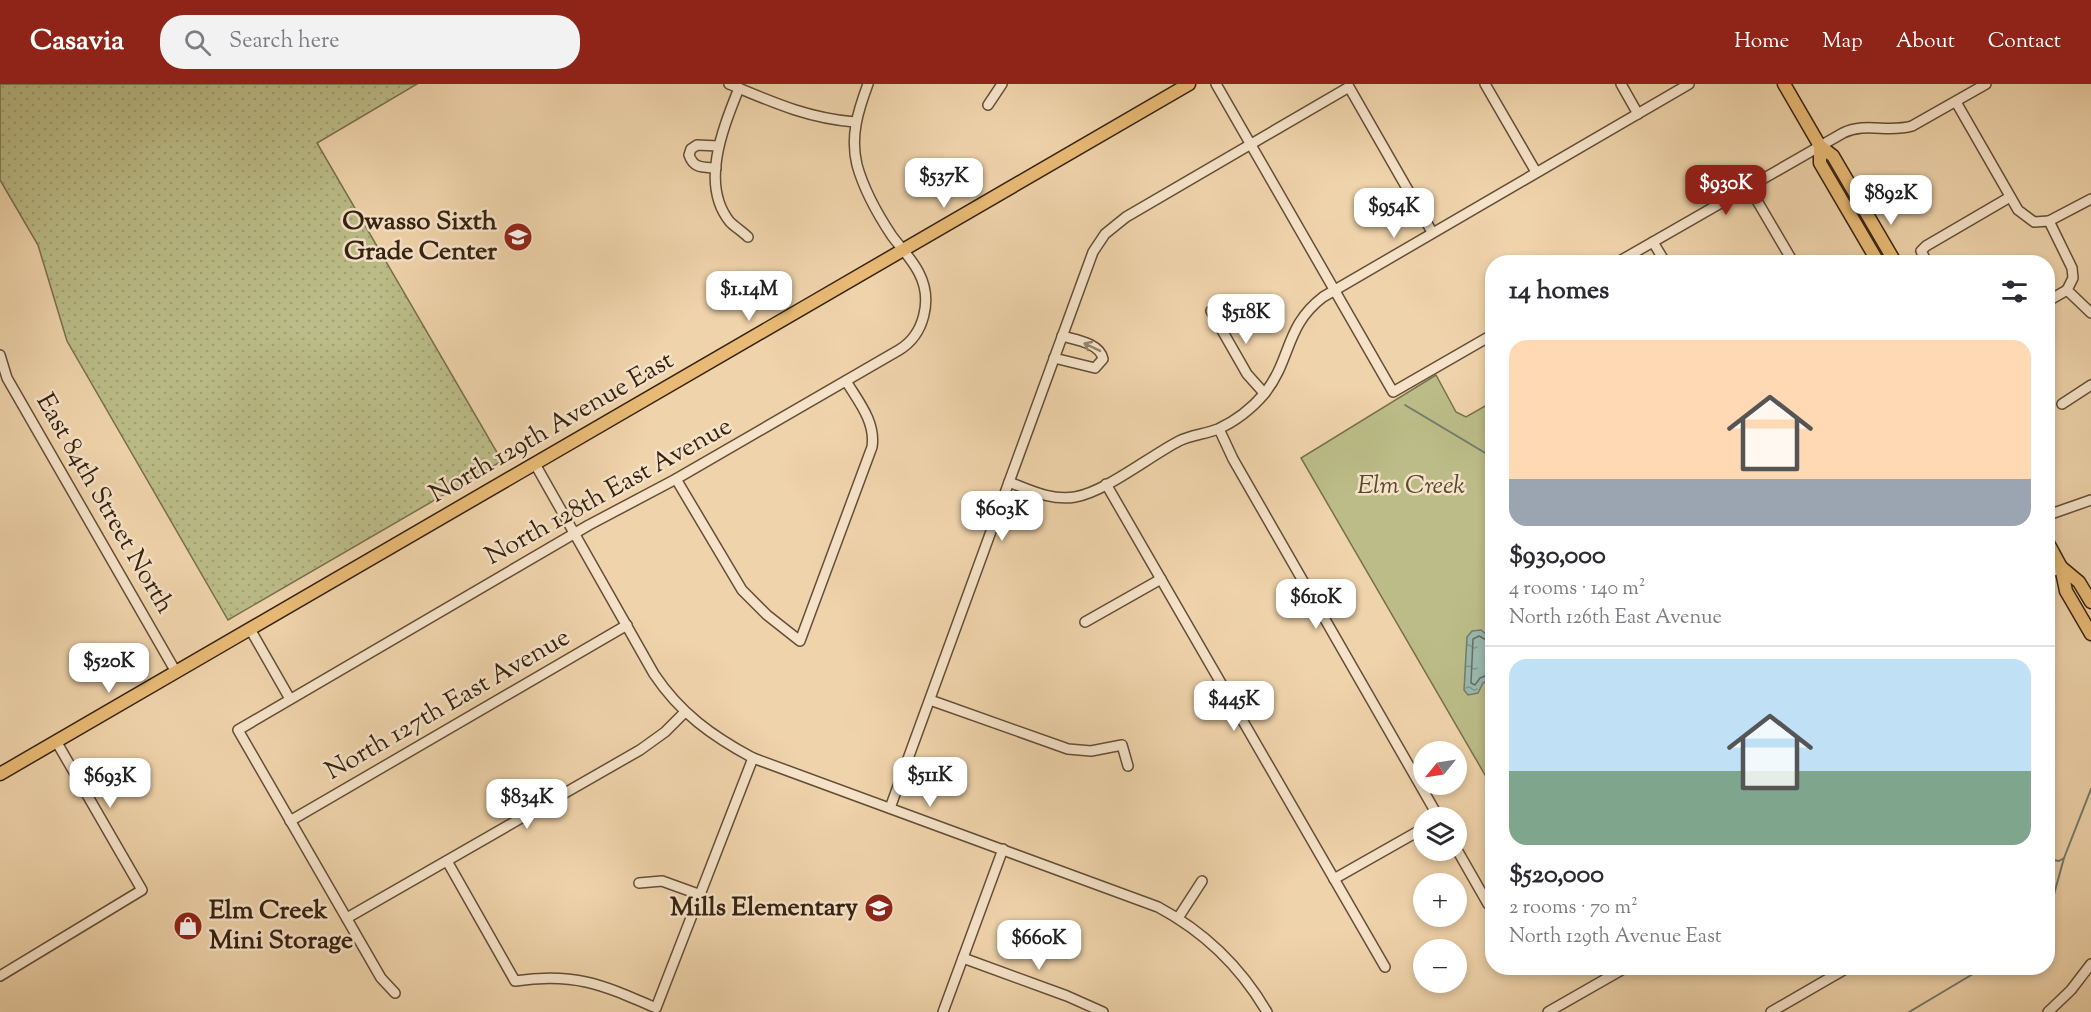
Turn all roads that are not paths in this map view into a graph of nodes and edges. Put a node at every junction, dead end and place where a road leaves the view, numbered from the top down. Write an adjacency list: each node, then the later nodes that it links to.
1 (729, 84): 11 (street)
2 (868, 84): 15 (street, North 128th East Avenue)
3 (1002, 84): 13 (street)
4 (1189, 84): 28 (main road, North 129th Avenue East)
5 (1216, 84): 16 (street)
6 (1485, 84): 20 (street)
7 (1621, 84): 14 (street)
8 (1689, 84): 14 (street)
9 (1784, 84): 18 (main road)
10 (1986, 84): 12 (street)
11 (739, 88): 15 (street); 17 (street)
12 (1956, 102): 18 (street); 22 (street)
13 (988, 105)
14 (1638, 114): 20 (street)
15 (855, 122): 28 (street, North 128th East Avenue)
16 (1251, 145): 25 (street); 35 (street); 40 (street)
17 (717, 146): 19 (street); 19 (street)
18 (1820, 146): 21 (street); 32 (main road); 33 (main road)
19 (716, 168): 26 (street)
20 (1536, 172): 25 (street)
21 (1749, 187): 27 (street); 31 (street)
22 (2010, 197): 24 (street); 34 (street)
23 (2091, 199): 24 (street)
24 (2049, 221): 36 (street)
25 (1432, 232): 35 (street)
26 (748, 237)
27 (1653, 242): 29 (street); 30 (street)
28 (903, 250): 44 (street, North 128th East Avenue); 49 (main road, North 129th Avenue East)
29 (1630, 255)
30 (1661, 255)
31 (1789, 255)
32 (1874, 255)
33 (1891, 255)
34 (1923, 255)
35 (1334, 290): 41 (street); 46 (street)
36 (2067, 290): 37 (street); 39 (street)
37 (2055, 297)
38 (1211, 310): 46 (street)
39 (2091, 313)
40 (1062, 336): 43 (street); 43 (street, one-way to 40)
41 (1485, 339)
42 (0, 354): 65 (street, East 84th Street North)
43 (1054, 358): 51 (street)
44 (846, 381): 50 (street, North 128th East Avenue); 50 (street)
45 (2091, 385): 47 (street)
46 (1264, 393): 48 (street)
47 (2062, 404)
48 (1219, 429): 52 (street); 73 (street)
49 (535, 464): 55 (street); 63 (main road, North 129th Avenue East)
50 (676, 479): 55 (street, North 128th East Avenue)
51 (1009, 482): 52 (street); 67 (street)
52 (1106, 484): 59 (street)
53 (2091, 500): 54 (street)
54 (2055, 513)
55 (574, 534): 62 (street); 66 (street, North 128th East Avenue)
56 (2055, 556): 57 (main road)
57 (2061, 567): 58 (street); 60 (main road); 64 (main road)
58 (2055, 570)
59 (1161, 579): 61 (street); 80 (street)
60 (2091, 602)
61 (1085, 622)
62 (627, 625): 68 (street); 75 (street, North 127th East Avenue)
63 (250, 629): 65 (main road, North 129th Avenue East); 66 (street)
64 (2091, 634)
65 (176, 672): 69 (main road, North 129th Avenue East)
66 (290, 699): 75 (street, North 128th East Avenue)
67 (930, 700): 71 (street); 74 (street)
68 (684, 713): 70 (street); 78 (street)
69 (56, 741): 72 (main road, North 129th Avenue East); 92 (street)
70 (753, 758): 74 (street); 83 (street)
71 (1128, 766)
72 (0, 774)
73 (1433, 807)
74 (890, 808): 77 (street)
75 (290, 821): 85 (street)
76 (1413, 834): 80 (street)
77 (1003, 849): 86 (street); 87 (street)
78 (447, 861): 83 (street); 85 (street)
79 (1463, 861): 84 (street)
80 (1334, 879): 89 (street)
81 (1202, 881): 86 (street)
82 (639, 883): 83 (street)
83 (698, 894)
84 (1485, 899)
85 (347, 918): 94 (street)
86 (1178, 918): 97 (street)
87 (963, 958): 95 (street); 96 (street)
88 (2091, 964): 100 (street)
89 (1385, 967)
90 (1613, 975): 98 (street)
91 (1835, 975): 93 (street)
92 (0, 976)
93 (1832, 977): 99 (street)
94 (395, 993)
95 (943, 1012)
96 (1103, 1012)
97 (1267, 1012)
98 (1548, 1012)
99 (1771, 1012)
100 (2048, 1012)

